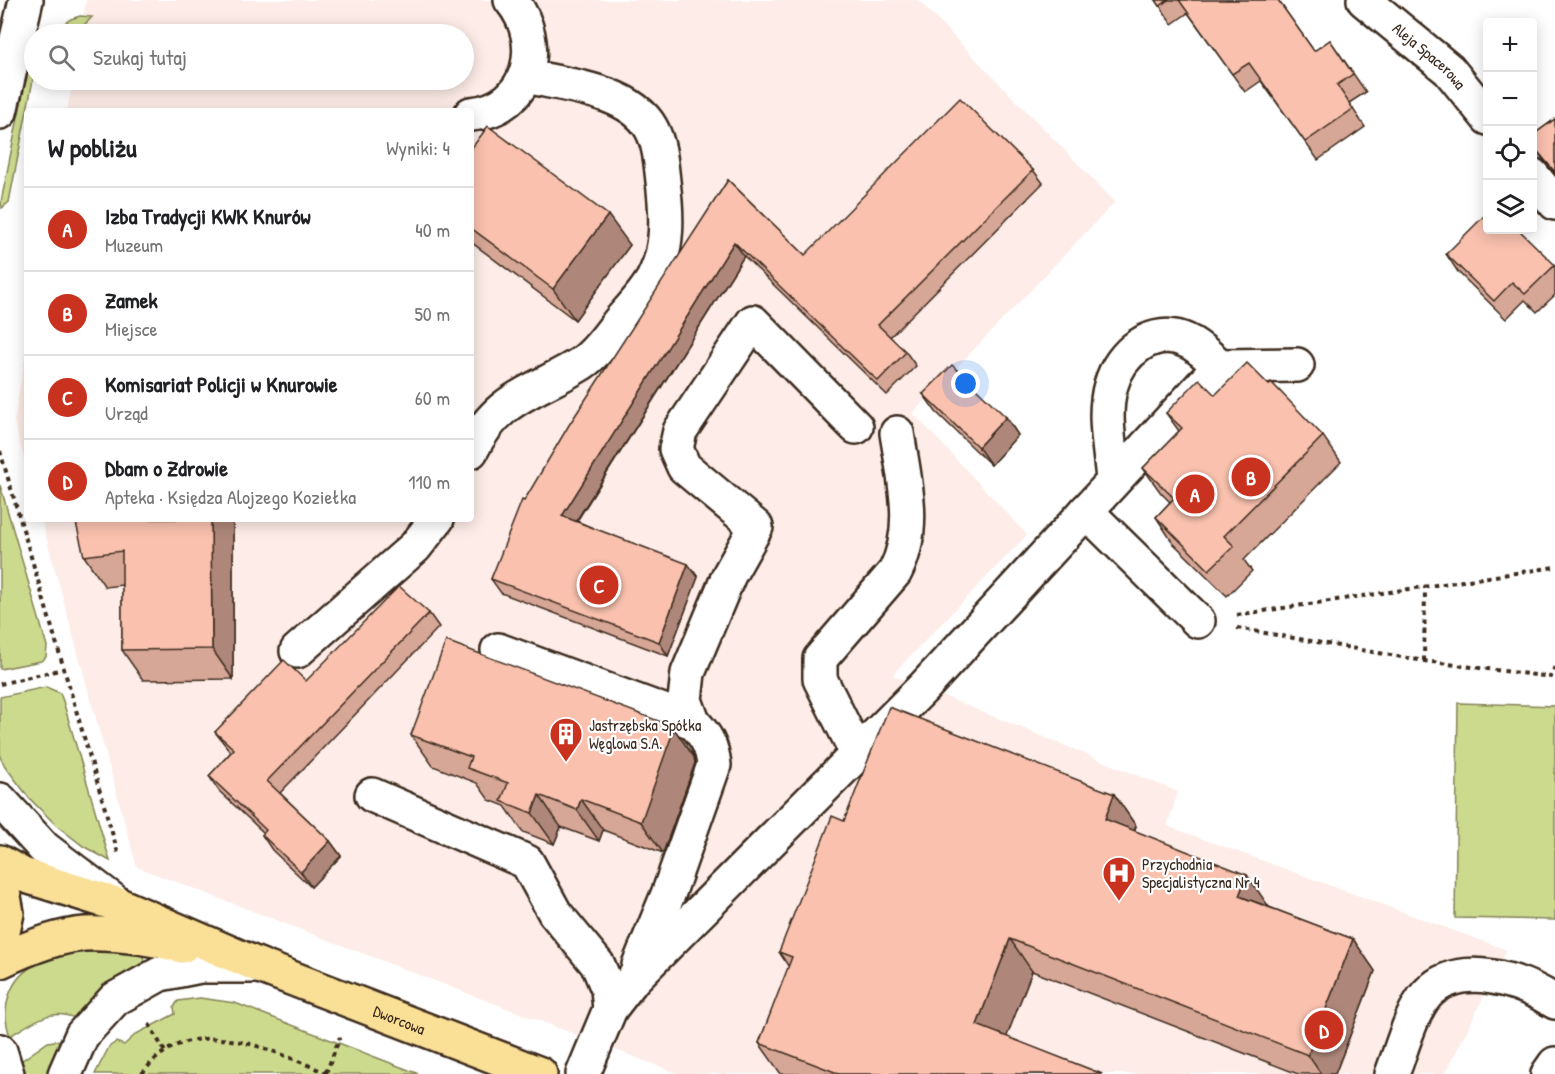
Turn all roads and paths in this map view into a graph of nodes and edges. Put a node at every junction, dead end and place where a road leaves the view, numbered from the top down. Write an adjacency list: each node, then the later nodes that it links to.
1 (26, 0): 5 (street)
2 (511, 0): 4 (street)
3 (1364, 0): 6 (street, Aleja Spacerowa)
4 (525, 76): 7 (street); 14 (street)
5 (0, 112)
6 (1483, 112)
7 (474, 114)
8 (1537, 180): 9 (street)
9 (1555, 203)
10 (1297, 365): 11 (street)
11 (1220, 366): 16 (street); 16 (street)
12 (856, 427): 28 (street)
13 (897, 433): 29 (street)
14 (474, 445)
15 (0, 451): 26 (path)
16 (1113, 481): 17 (street)
17 (1086, 511): 21 (street); 29 (street)
18 (435, 522): 23 (street)
19 (1555, 567): 20 (path)
20 (1425, 587): 21 (path); 24 (path)
21 (1198, 621): 24 (path)
22 (498, 650): 28 (street)
23 (297, 651)
24 (1424, 661): 25 (path)
25 (1555, 666)
26 (64, 669): 27 (path); 32 (path)
27 (0, 684)
28 (693, 722): 39 (street)
29 (858, 755): 39 (street)
30 (372, 795): 41 (street)
31 (0, 800): 35 (street)
32 (120, 859)
33 (0, 862): 35 (main road, Dworcowa)
34 (0, 875): 36 (main road)
35 (119, 904): 38 (main road, Dworcowa)
36 (0, 946)
37 (0, 961): 38 (main road, Dworcowa)
38 (260, 966): 49 (street); 51 (main road, Dworcowa)
39 (634, 978): 41 (street)
40 (1555, 1002): 53 (street)
41 (610, 1009): 52 (street)
42 (146, 1019): 45 (path)
43 (341, 1035): 47 (path)
44 (0, 1051): 48 (street)
45 (165, 1052): 47 (path); 50 (path)
46 (1555, 1064): 54 (street)
47 (328, 1073)
48 (7, 1074)
49 (65, 1074)
50 (142, 1074)
51 (540, 1074)
52 (583, 1074)
53 (1392, 1074)
54 (1548, 1074)

